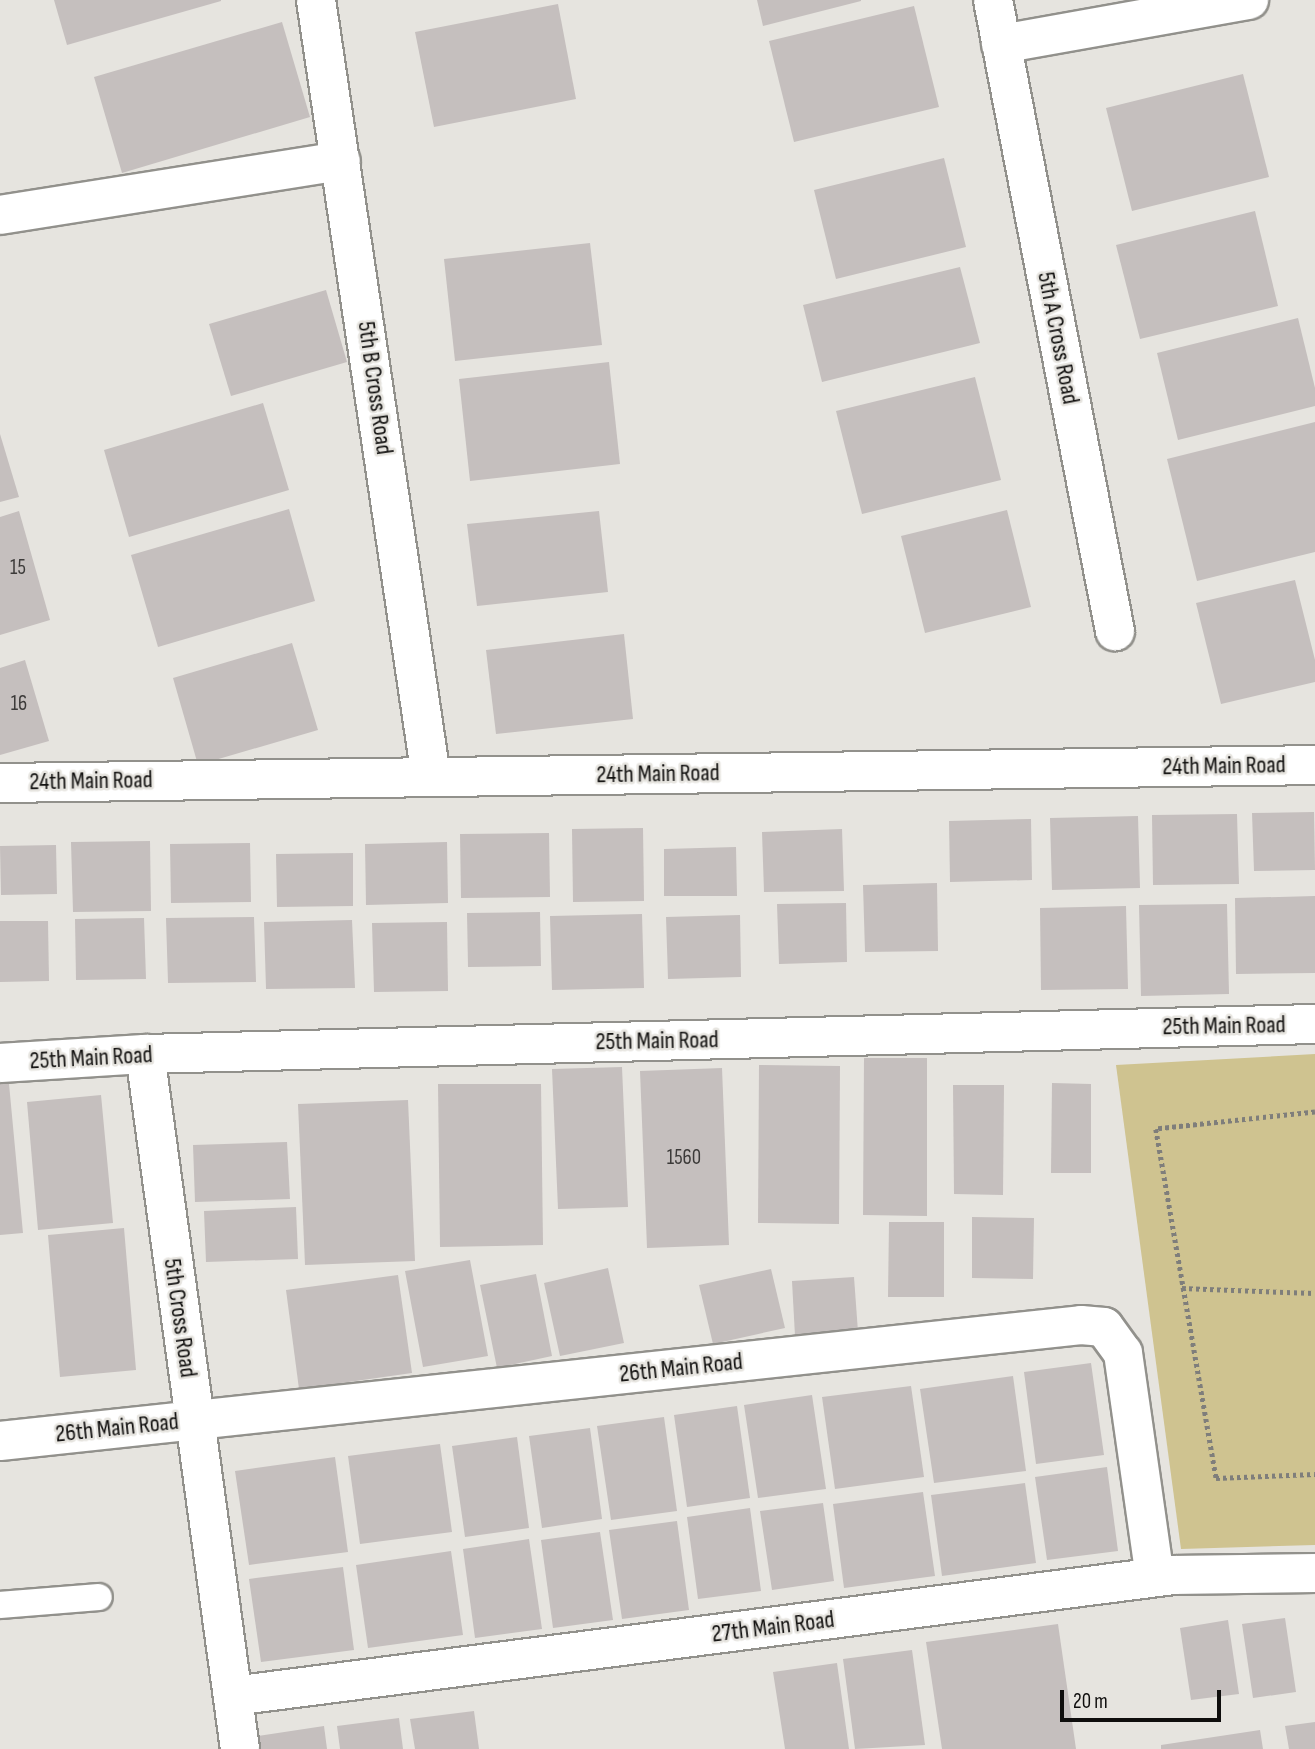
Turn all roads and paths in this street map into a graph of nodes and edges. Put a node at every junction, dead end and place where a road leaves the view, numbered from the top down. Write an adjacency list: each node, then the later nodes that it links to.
1 (316, 0): 5 (street, 5th B Cross Road)
2 (993, 0): 4 (street, 5th A Cross Road)
3 (1249, 0): 4 (street)
4 (1001, 44): 7 (street, 5th A Cross Road)
5 (341, 161): 6 (street); 9 (street, 5th B Cross Road)
6 (0, 215)
7 (1115, 631)
8 (1315, 765): 9 (street, 24th Main Road)
9 (431, 777): 10 (street, 24th Main Road)
10 (0, 783)
11 (1315, 1024): 12 (street, 25th Main Road)
12 (145, 1054): 13 (street, 25th Main Road); 17 (street, 5th Cross Road)
13 (0, 1063)
14 (1315, 1112): 15 (path)
15 (1182, 1288): 16 (path); 19 (path)
16 (1315, 1293)
17 (194, 1420): 18 (street, 26th Main Road); 21 (street, 26th Main Road); 24 (street, 5th Cross Road)
18 (0, 1441)
19 (1315, 1474)
20 (1315, 1573): 21 (street, 27th Main Road)
21 (1155, 1577): 24 (street, 27th Main Road)
22 (99, 1597): 23 (lane)
23 (0, 1605)
24 (233, 1696): 25 (street, 5th Cross Road)
25 (240, 1749)

